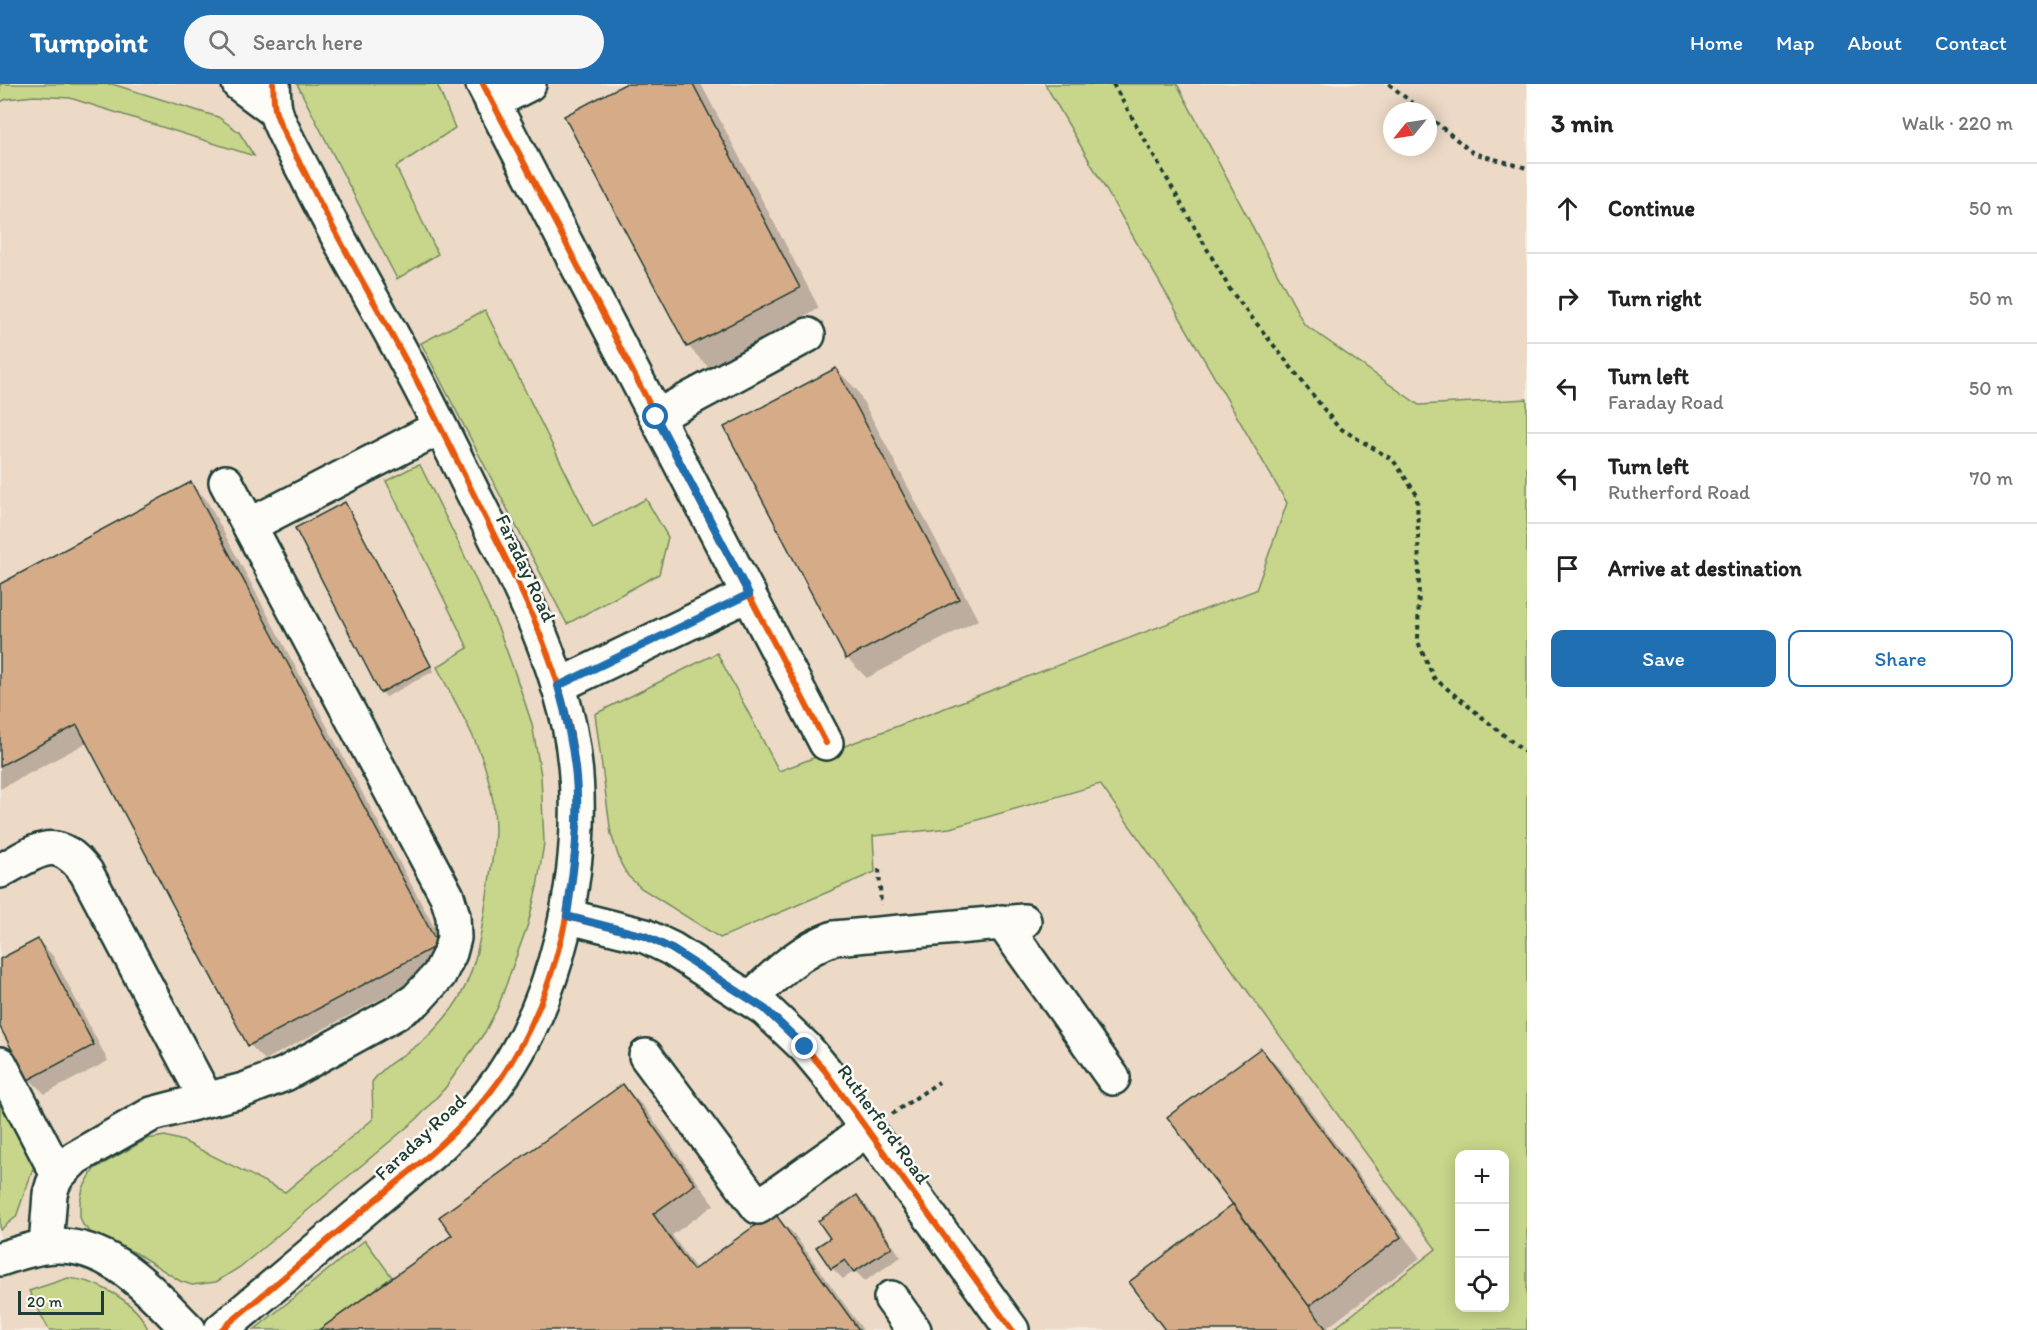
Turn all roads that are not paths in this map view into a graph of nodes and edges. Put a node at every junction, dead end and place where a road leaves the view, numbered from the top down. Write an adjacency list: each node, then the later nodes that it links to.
1 (239, 84): 4 (street, Faraday Road)
2 (529, 84): 3 (street)
3 (487, 93): 6 (street)
4 (274, 98): 7 (street, Faraday Road)
5 (808, 335): 6 (street)
6 (656, 417): 10 (street)
7 (440, 427): 9 (street); 11 (street, Faraday Road)
8 (226, 482): 9 (street)
9 (250, 525): 19 (street)
10 (749, 594): 11 (street); 12 (street)
11 (558, 686): 14 (street, Faraday Road)
12 (826, 743)
13 (0, 871): 19 (street)
14 (567, 916): 15 (street, Rutherford Road); 27 (street, Faraday Road)
15 (750, 999): 18 (street); 20 (street, Rutherford Road)
16 (646, 1056): 20 (street)
17 (0, 1064): 21 (street)
18 (1113, 1078)
19 (207, 1099): 21 (street)
20 (878, 1123): 25 (street, Rutherford Road)
21 (58, 1175): 22 (street)
22 (46, 1246): 23 (street); 26 (street)
23 (0, 1259)
24 (891, 1298): 28 (street)
25 (1001, 1326)
26 (189, 1330)
27 (221, 1330)
28 (914, 1330)

